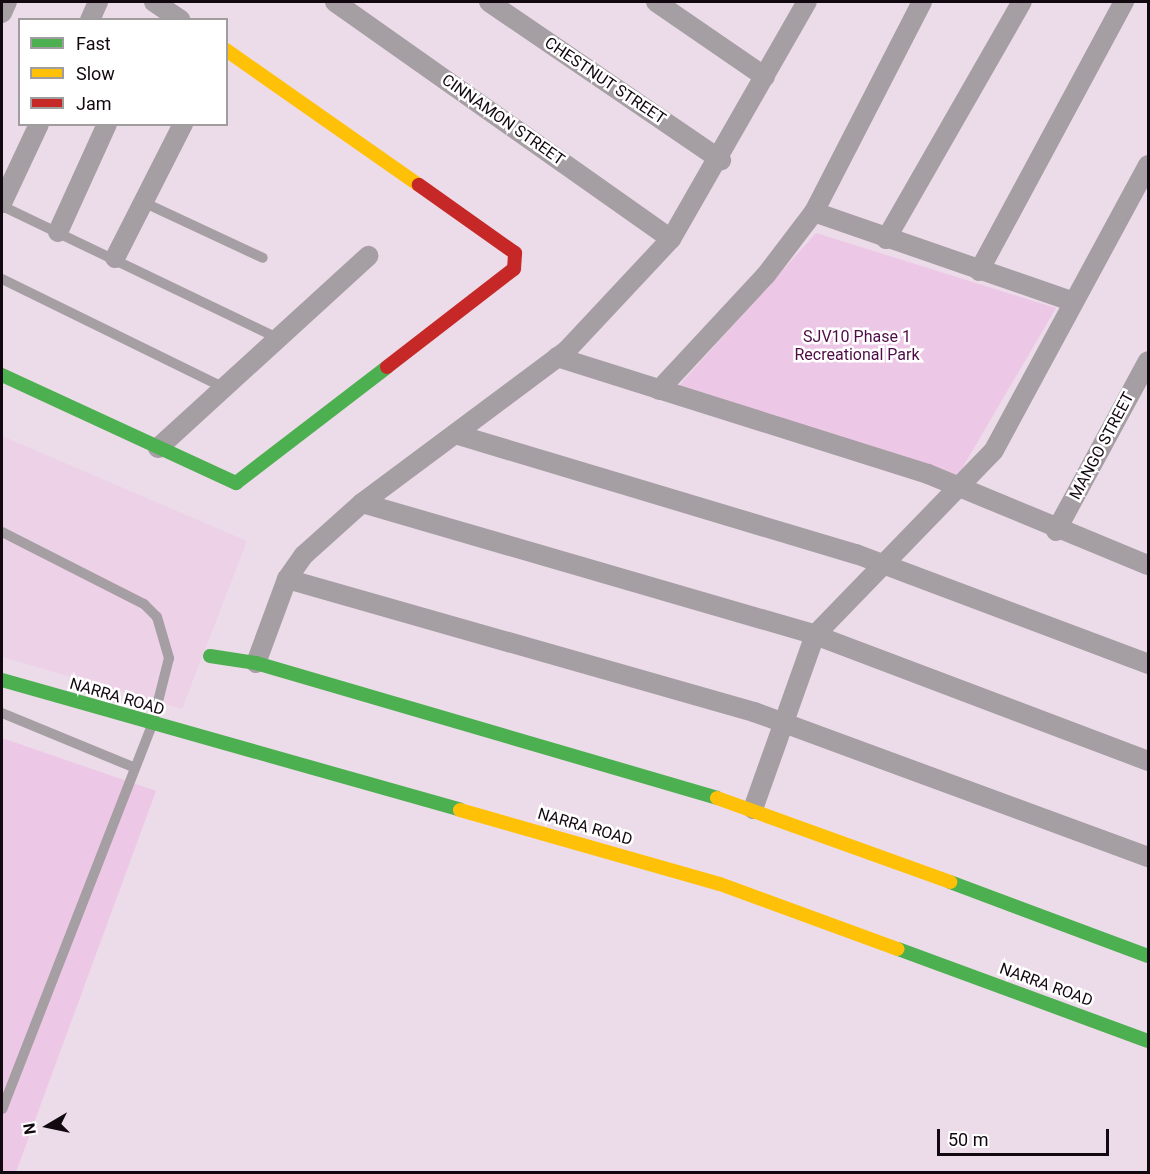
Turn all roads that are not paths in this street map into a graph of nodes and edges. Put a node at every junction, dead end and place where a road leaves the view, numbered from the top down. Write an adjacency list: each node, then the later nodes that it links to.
1 (7, 2): 11 (street)
2 (98, 2): 12 (street)
3 (335, 2): 25 (street, CINNAMON STREET)
4 (489, 2): 19 (street, CHESTNUT STREET)
5 (656, 2): 15 (street)
6 (807, 2): 15 (street)
7 (922, 2): 23 (street)
8 (1022, 2): 26 (street)
9 (1124, 2): 30 (street)
10 (157, 9): 13 (street)
11 (2, 13)
12 (91, 18)
13 (177, 18)
14 (228, 51): 40 (street)
15 (765, 77): 19 (street)
16 (38, 126): 22 (street)
17 (106, 126): 24 (street)
18 (182, 126): 21 (street)
19 (721, 160): 25 (street)
20 (1149, 165): 32 (street)
21 (143, 202): 28 (street); 29 (lane)
22 (2, 204): 24 (lane)
23 (814, 212): 26 (street); 38 (street)
24 (58, 232): 28 (lane)
25 (671, 238): 34 (street)
26 (886, 239): 30 (street)
27 (368, 256): 33 (street)
28 (115, 258): 33 (lane)
29 (262, 258)
30 (979, 272): 32 (street)
31 (2, 279): 37 (lane)
32 (1071, 301): 41 (street)
33 (275, 338): 37 (street)
34 (558, 357): 38 (street); 39 (street)
35 (1149, 361): 43 (street, MANGO STREET)
36 (2, 375): 40 (street)
37 (222, 387): 40 (street)
38 (659, 390): 41 (street)
39 (455, 434): 42 (street); 45 (street)
40 (158, 448)
41 (954, 488): 43 (street); 45 (street)
42 (362, 503): 47 (street); 48 (street)
43 (1056, 531): 46 (street)
44 (2, 532): 55 (lane)
45 (882, 566): 48 (street); 51 (street)
46 (1149, 566)
47 (287, 579): 50 (street); 54 (street)
48 (815, 635): 54 (street); 56 (street)
49 (210, 656): 50 (street)
50 (256, 663): 58 (street)
51 (1149, 664)
52 (2, 680): 55 (street, NARRA ROAD)
53 (2, 713): 57 (lane)
54 (783, 723): 58 (street); 59 (street)
55 (152, 725): 57 (lane); 61 (street, NARRA ROAD)
56 (1149, 761)
57 (133, 767): 62 (lane)
58 (753, 809): 60 (street)
59 (1149, 857)
60 (1149, 956)
61 (1149, 1041)
62 (6, 1088): 63 (lane)
63 (2, 1109)

